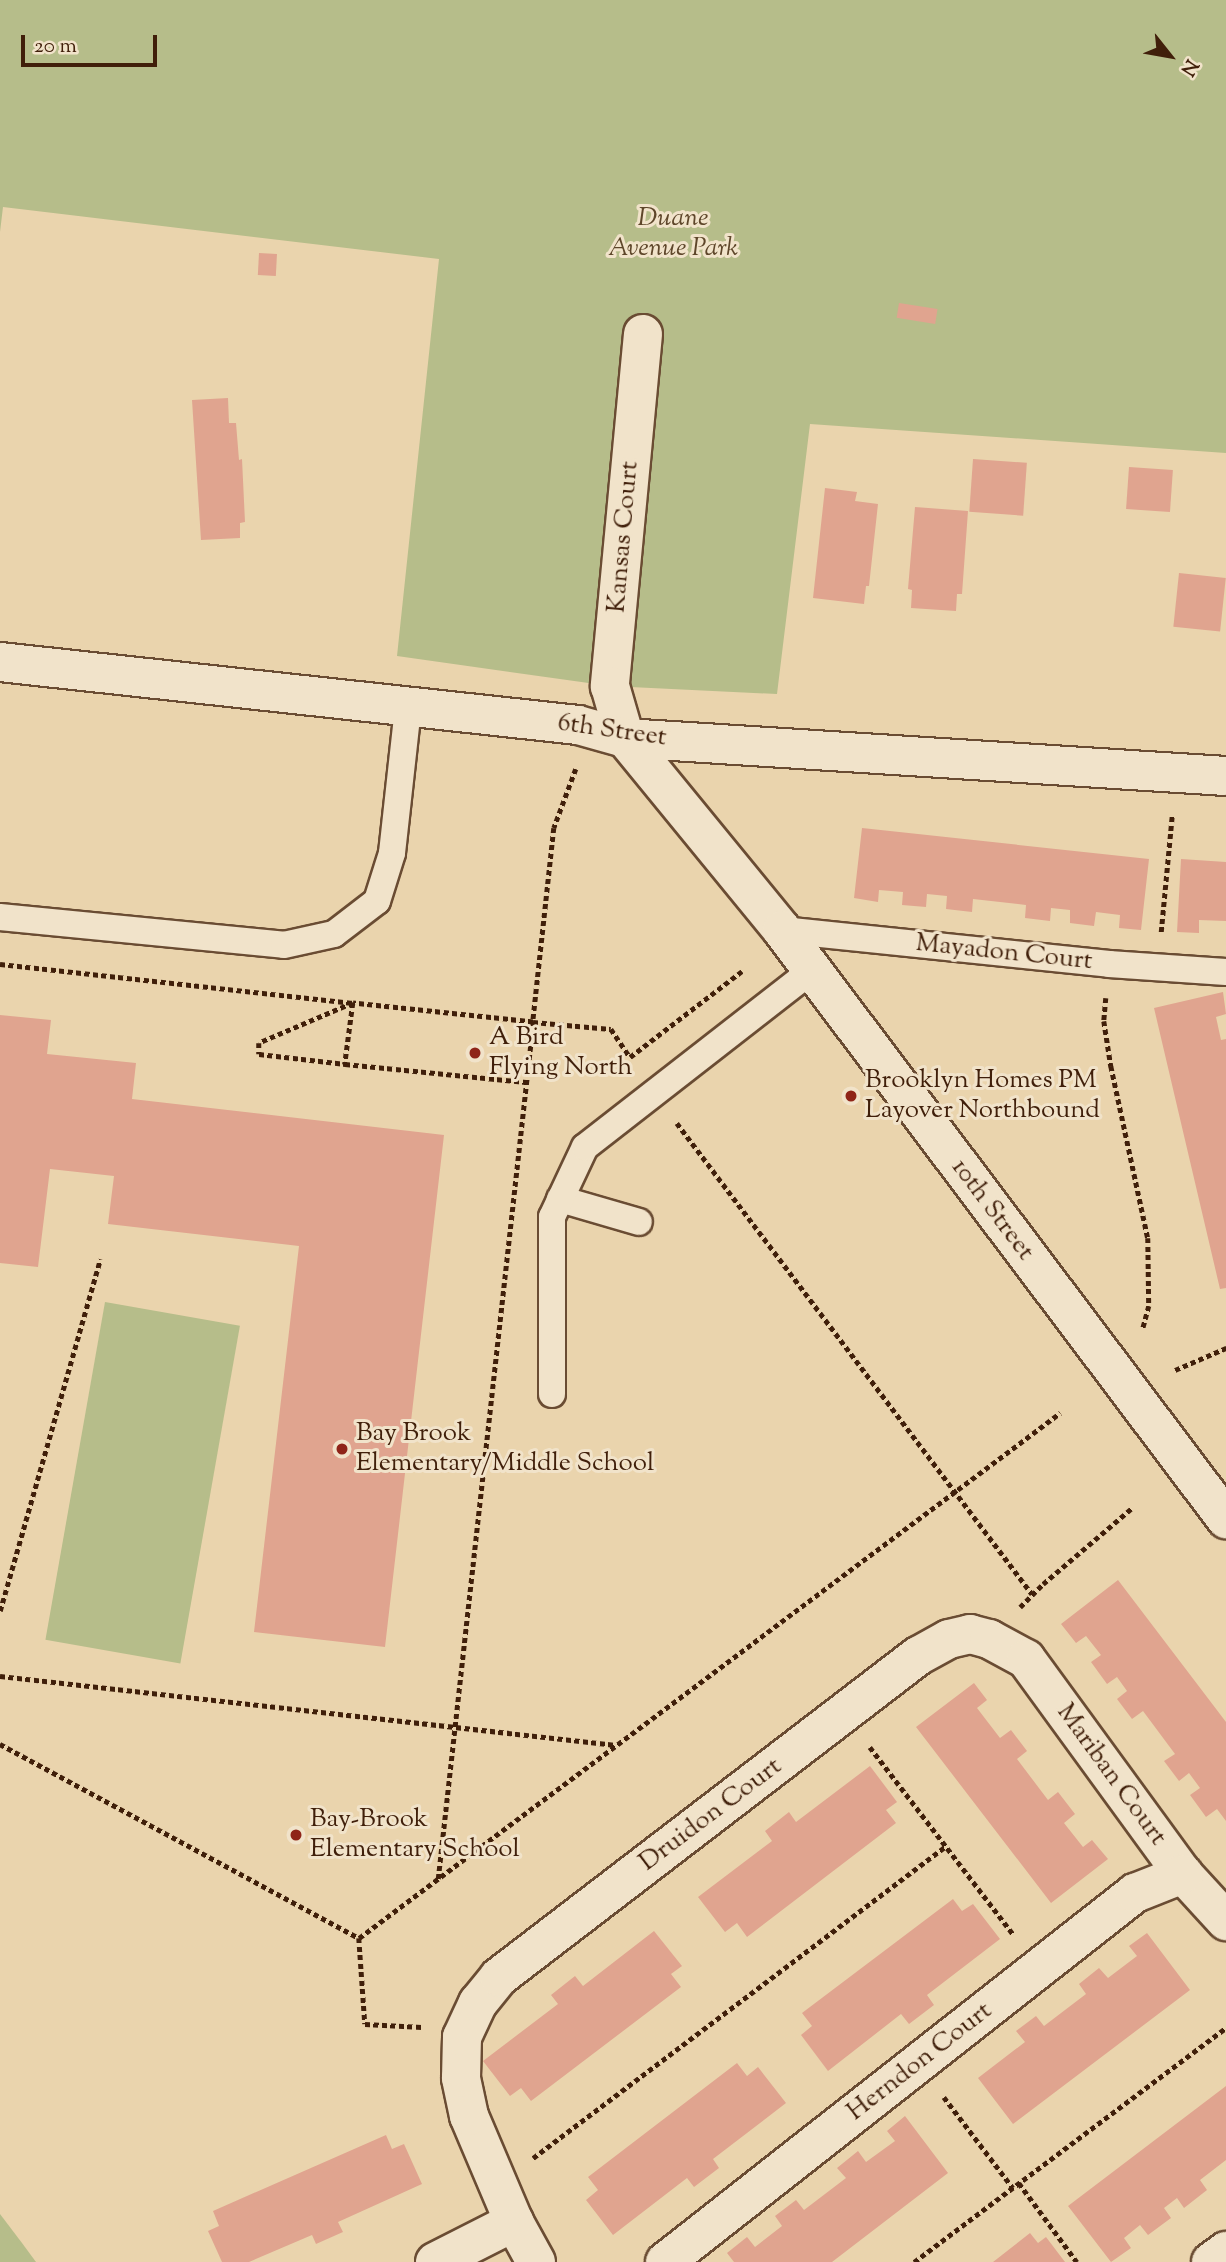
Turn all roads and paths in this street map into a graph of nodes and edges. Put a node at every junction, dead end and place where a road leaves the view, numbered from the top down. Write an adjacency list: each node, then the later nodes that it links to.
1 (643, 334): 4 (street, Kansas Court)
2 (0, 662): 3 (street, 6th Street)
3 (408, 706): 4 (street, 6th Street); 8 (lane)
4 (625, 738): 6 (street, 6th Street); 9 (street, 10th Street)
5 (576, 769): 17 (path)
6 (1177, 773): 7 (street, 6th Street); 12 (path)
7 (1226, 776)
8 (0, 917)
9 (782, 930): 11 (lane, Mayadon Court); 13 (street, 10th Street)
10 (0, 964): 16 (path)
11 (1109, 964): 12 (lane, Mayadon Court); 26 (path)
12 (1157, 967): 15 (lane, Mayadon Court)
13 (812, 970): 23 (lane); 33 (street, 10th Street)
14 (742, 971): 18 (path)
15 (1226, 972)
16 (353, 1003): 17 (path); 19 (path); 19 (path)
17 (533, 1022): 18 (path); 21 (path)
18 (629, 1056): 20 (path)
19 (345, 1064): 21 (path)
20 (636, 1064)
21 (526, 1082): 39 (path)
22 (672, 1116): 31 (path)
23 (560, 1199): 24 (lane); 29 (lane)
24 (639, 1222)
25 (100, 1259): 35 (path)
26 (1143, 1328)
27 (1226, 1348): 28 (path)
28 (1175, 1370)
29 (552, 1394)
30 (1060, 1413): 31 (path)
31 (954, 1491): 34 (path); 41 (path)
32 (1132, 1508): 34 (path)
33 (1226, 1519)
34 (1032, 1594): 36 (path)
35 (0, 1611)
36 (989, 1639): 38 (street, Druidon Court); 43 (street, Mariban Court)
37 (0, 1676): 39 (path)
38 (844, 1713): 42 (path); 52 (street, Druidon Court)
39 (455, 1727): 41 (path); 44 (path)
40 (0, 1744): 46 (path)
41 (616, 1745): 44 (path)
42 (946, 1846): 47 (path); 52 (path)
43 (1183, 1874): 45 (street, Mariban Court); 47 (street, Herndon Court)
44 (438, 1879): 46 (path)
45 (1226, 1920)
46 (359, 1938): 48 (path)
47 (1039, 1969): 50 (street, Herndon Court)
48 (415, 2026)
49 (1226, 2028): 51 (path)
50 (918, 2063): 53 (path); 58 (street, Herndon Court)
51 (1019, 2183): 53 (path); 60 (path)
52 (497, 2185): 54 (street)
53 (1013, 2188): 59 (path)
54 (514, 2222): 56 (street); 57 (street)
55 (1226, 2251): 61 (street)
56 (435, 2262)
57 (536, 2262)
58 (665, 2262)
59 (914, 2262)
60 (1077, 2262)
61 (1211, 2262)

